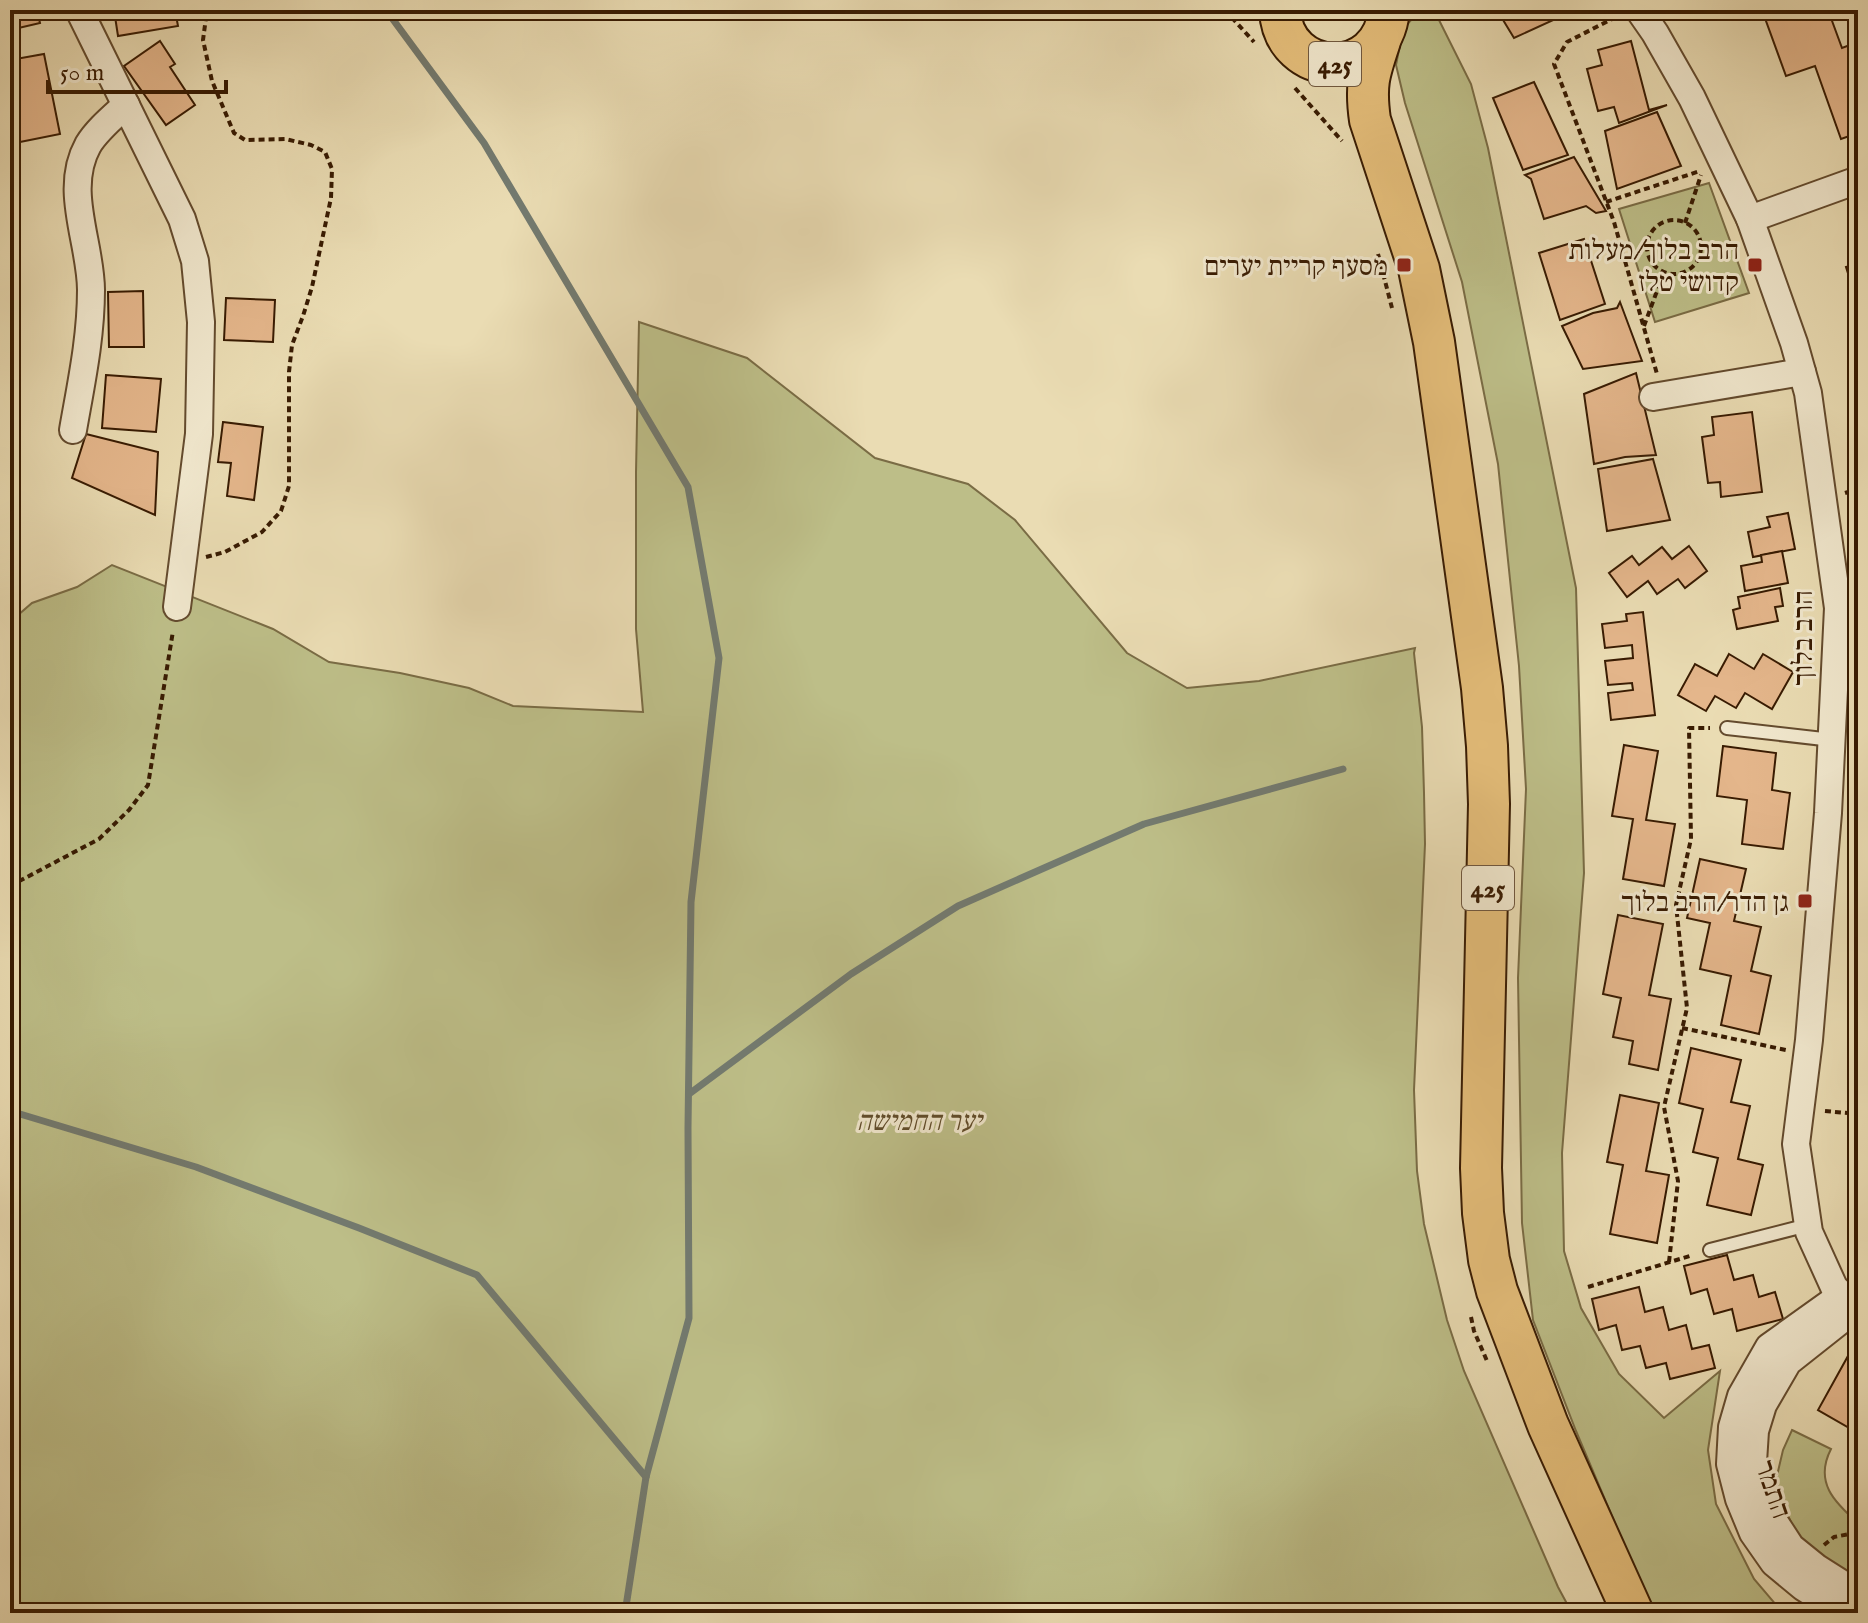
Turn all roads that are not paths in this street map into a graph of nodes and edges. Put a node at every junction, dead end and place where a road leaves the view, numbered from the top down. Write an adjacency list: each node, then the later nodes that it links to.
1 (79, 10): 6 (street)
2 (1628, 13): 9 (street, הרב בלוך)
3 (1274, 20): 5 (main road, 425)
4 (1384, 26): 5 (main road, 425); 7 (main road, 425)
5 (1300, 70): 7 (main road, 425)
6 (126, 105): 12 (street); 13 (street)
7 (1364, 148): 20 (main road, 425)
8 (1858, 180): 9 (street)
9 (1750, 219): 10 (street, הרב בלוך)
10 (1802, 372): 11 (street); 15 (street, הרב בלוך)
11 (1658, 396)
12 (73, 430)
13 (177, 607)
14 (1727, 728): 15 (lane)
15 (1832, 740): 16 (street, הרב בלוך)
16 (1808, 1225): 17 (lane); 18 (street, הרב בלוך)
17 (1710, 1250)
18 (1852, 1305): 19 (street, התמר); 21 (street, התמר)
19 (1858, 1594)
20 (1633, 1613)
21 (1844, 1613)

